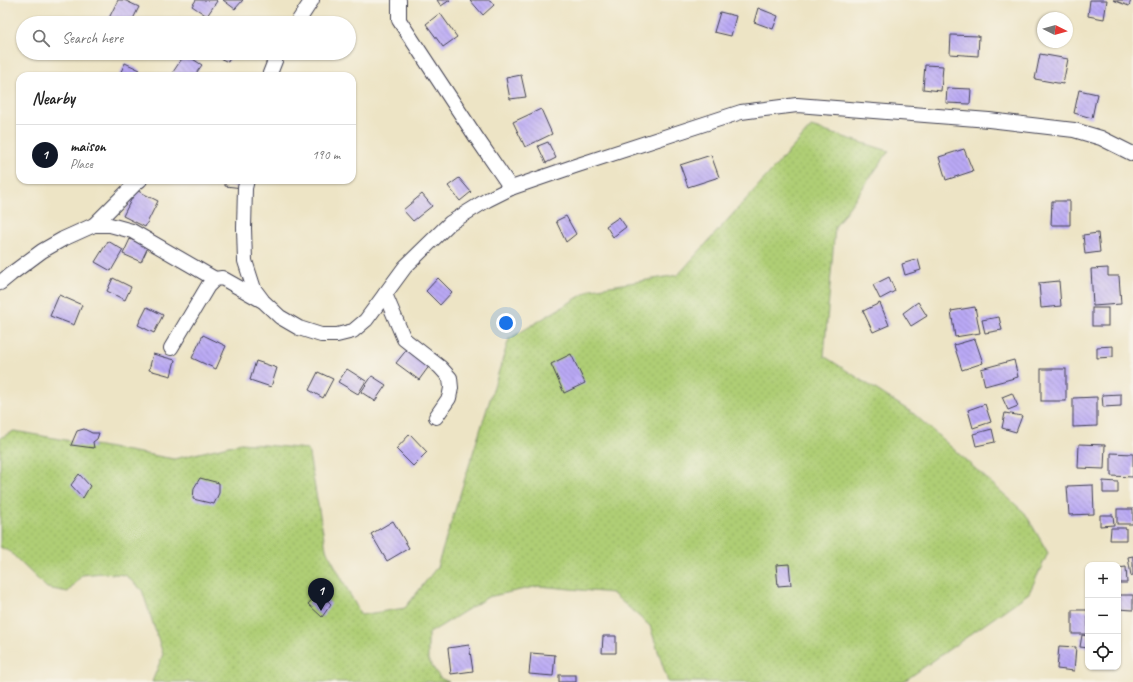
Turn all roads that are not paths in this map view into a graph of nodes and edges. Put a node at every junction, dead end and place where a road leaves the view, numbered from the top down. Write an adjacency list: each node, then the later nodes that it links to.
1 (312, 0): 3 (street)
2 (399, 0): 9 (street)
3 (302, 16)
4 (275, 60): 5 (street)
5 (271, 72)
6 (1133, 154): 9 (street)
7 (136, 184): 10 (street)
8 (246, 184): 14 (street)
9 (511, 188): 13 (street)
10 (94, 225): 11 (street); 12 (street)
11 (215, 279): 14 (street); 15 (street)
12 (0, 283)
13 (385, 294): 14 (street); 16 (street)
14 (263, 301)
15 (171, 348)
16 (436, 417)

